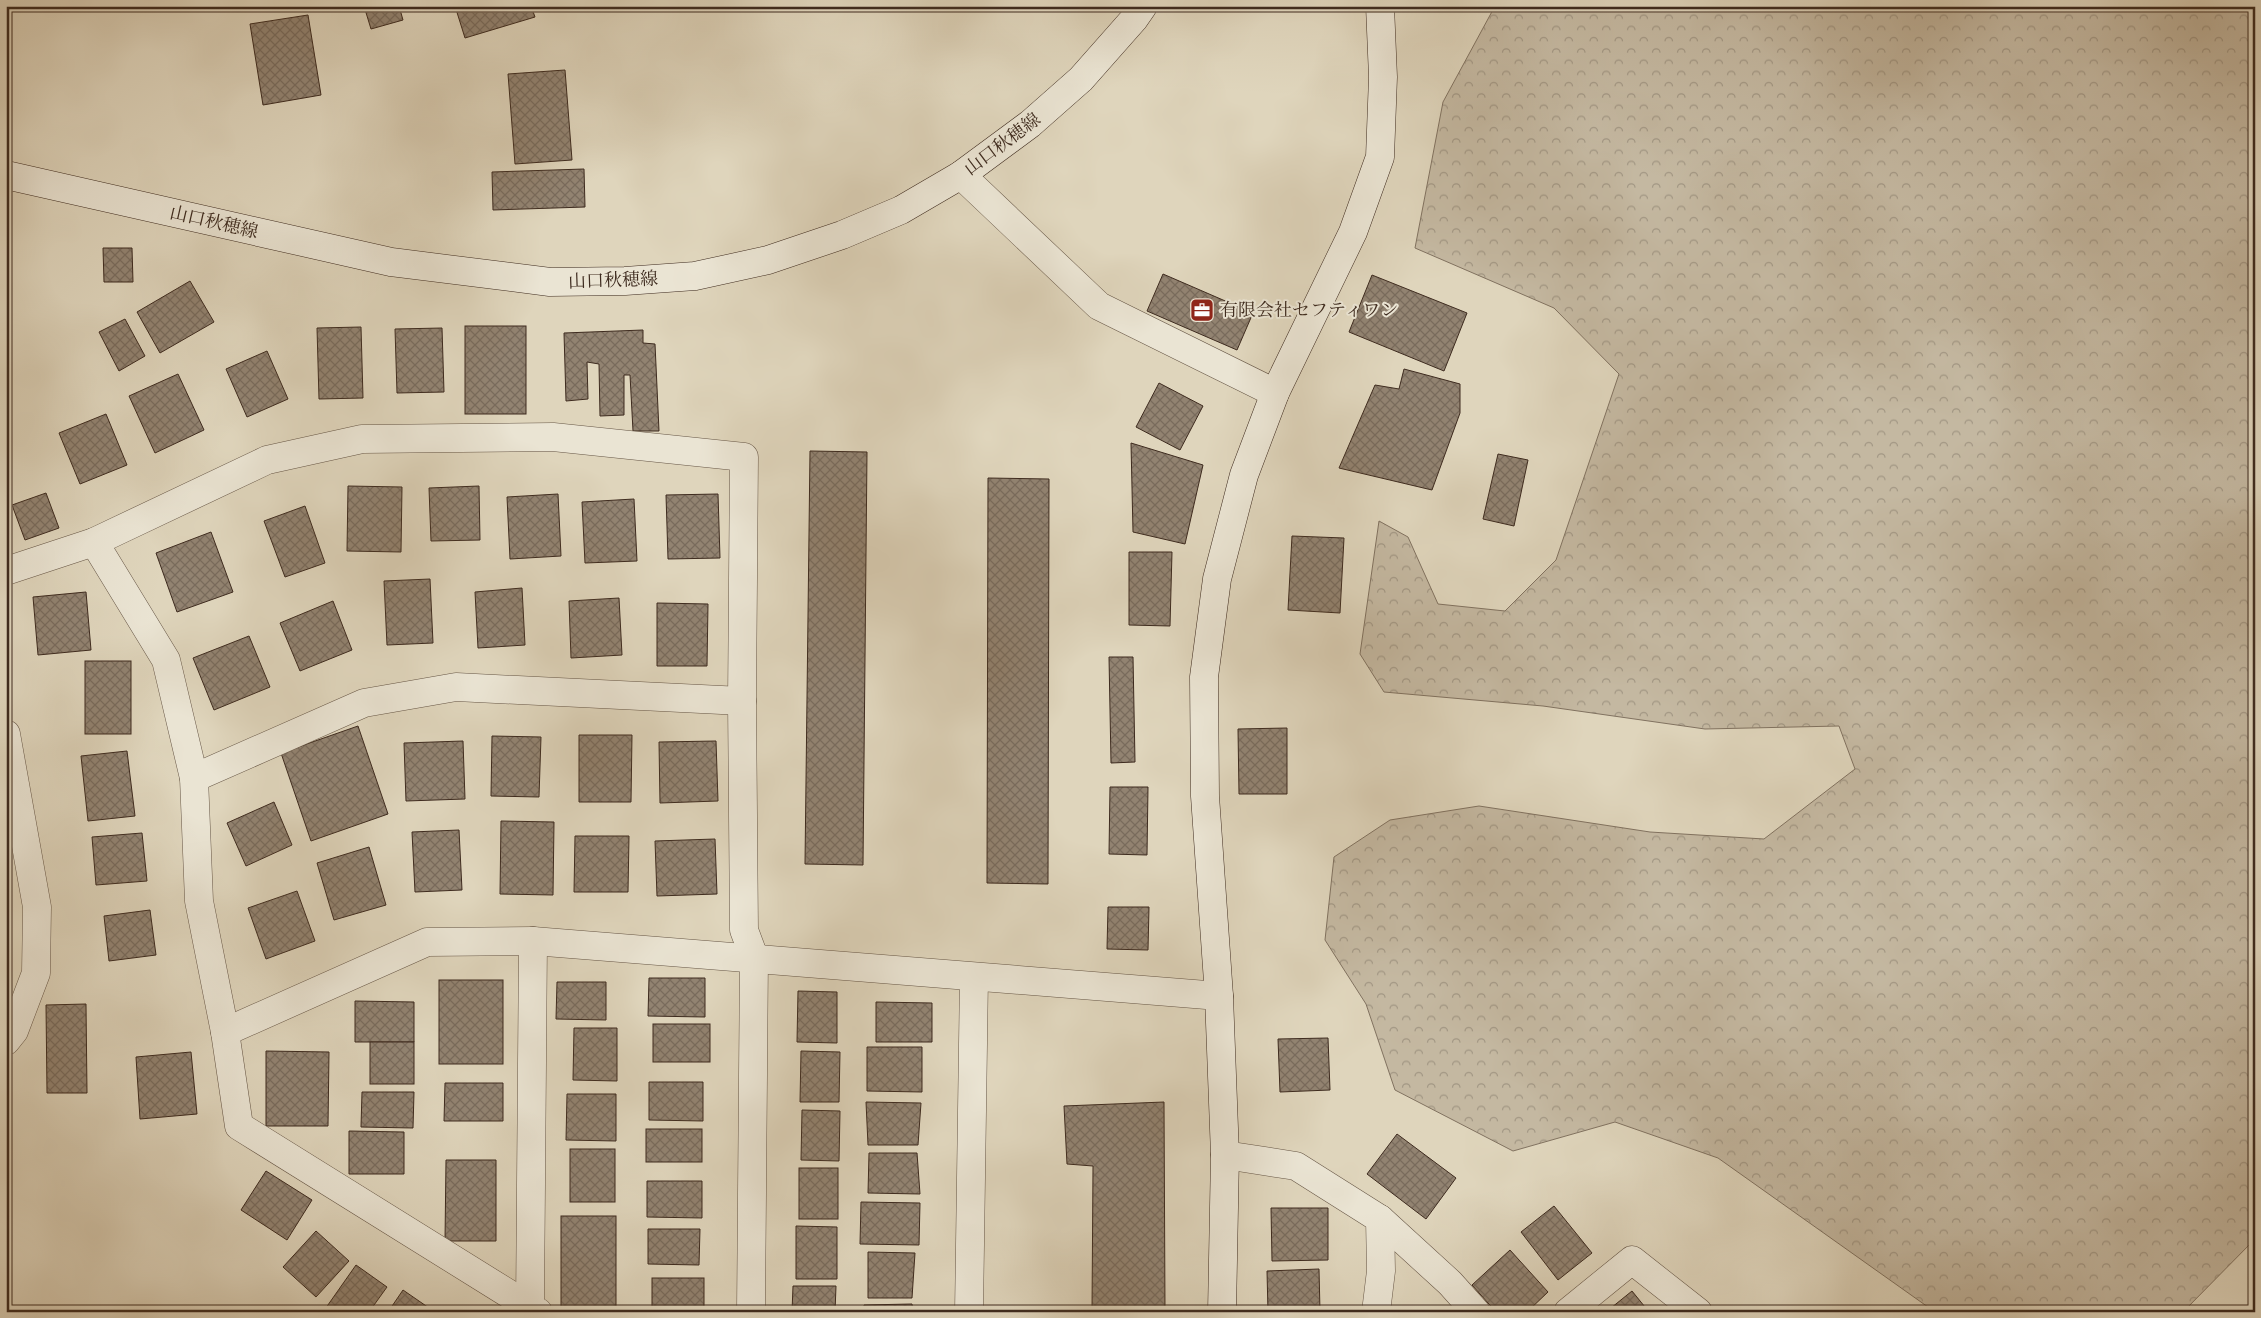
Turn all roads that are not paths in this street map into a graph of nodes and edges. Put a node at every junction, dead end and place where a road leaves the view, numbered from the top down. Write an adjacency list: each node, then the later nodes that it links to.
1 (1143, 6): 4 (street, 山口秋穂線)
2 (1380, 6): 5 (street)
3 (6, 175): 4 (street, 山口秋穂線)
4 (961, 175): 5 (street)
5 (1275, 392): 14 (street)
6 (94, 542): 7 (street); 8 (street); 10 (street)
7 (6, 571)
8 (742, 701): 10 (street); 12 (street)
9 (6, 734): 16 (street)
10 (194, 778): 15 (street)
11 (533, 941): 12 (street); 15 (street); 19 (street)
12 (754, 957): 13 (street); 20 (street)
13 (974, 977): 14 (street); 21 (street)
14 (1218, 996): 17 (street)
15 (225, 1032): 19 (street)
16 (6, 1041)
17 (1225, 1155): 18 (street); 22 (street)
18 (1380, 1219): 23 (street); 24 (street)
19 (534, 1309)
20 (751, 1312)
21 (969, 1312)
22 (1222, 1312)
23 (1376, 1312)
24 (1476, 1312)
25 (1568, 1312): 26 (street)
26 (1698, 1312)

